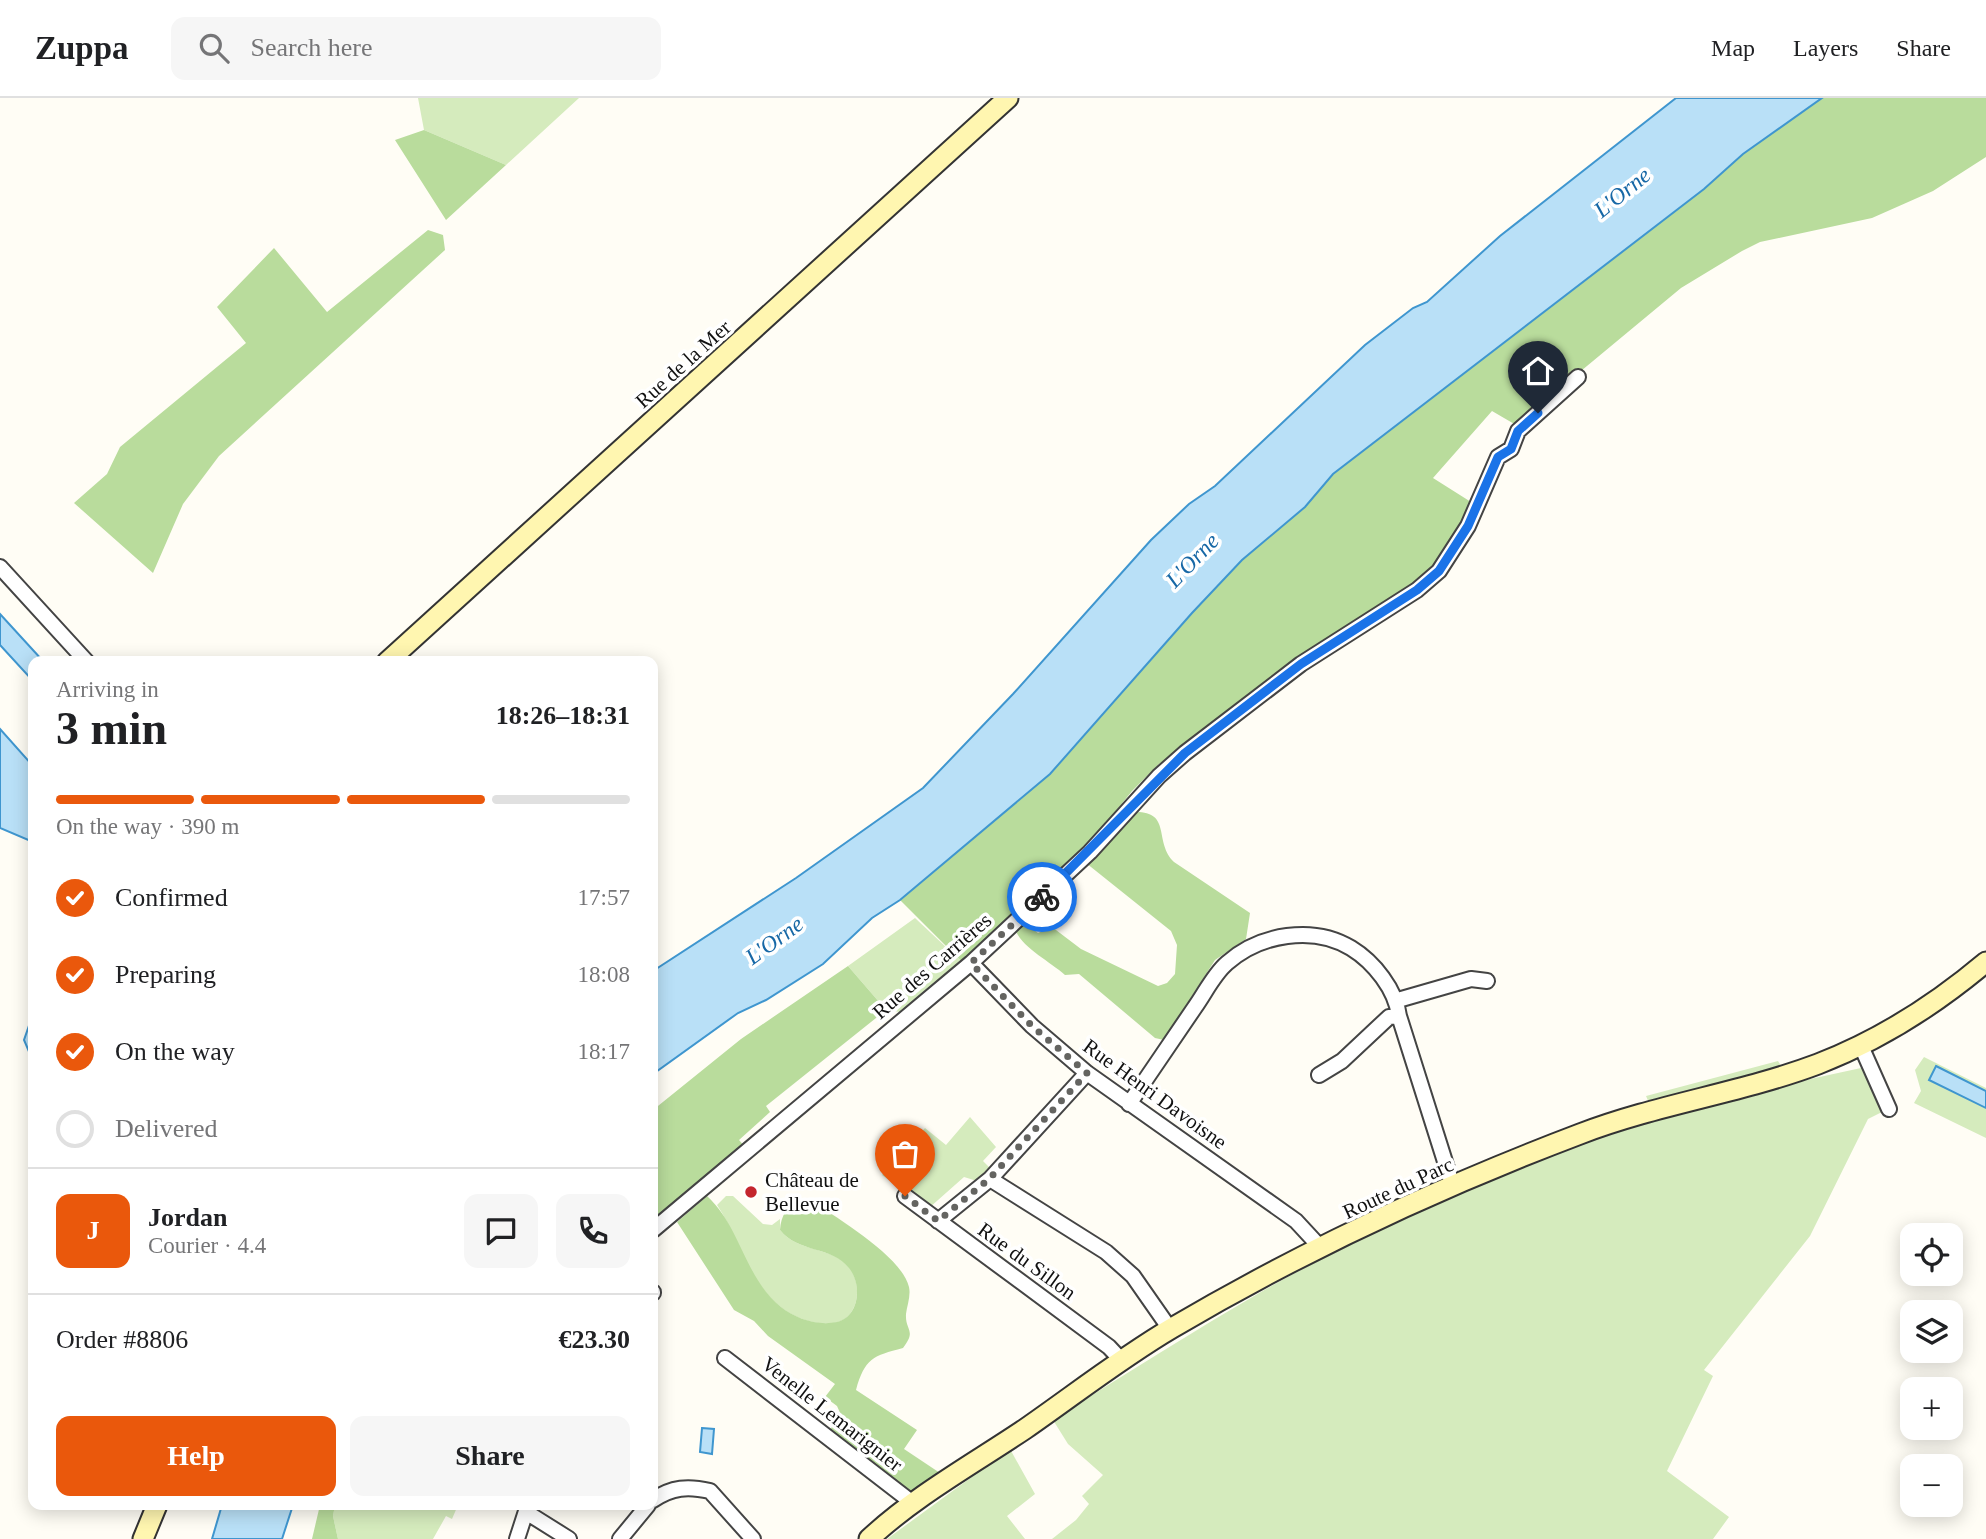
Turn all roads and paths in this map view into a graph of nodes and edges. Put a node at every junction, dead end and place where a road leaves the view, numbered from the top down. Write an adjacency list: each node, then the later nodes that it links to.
1 (1008, 98): 5 (street, Rue de la Mer)
2 (1578, 377): 7 (street, Rue des Carrières)
3 (0, 567): 4 (street)
4 (82, 656)
5 (394, 656)
6 (1986, 962): 11 (street, Route du Parc)
7 (971, 963): 12 (street, Rue Henri Davoisne); 20 (street, Rue des Carrières)
8 (1487, 981): 9 (street)
9 (1398, 1000): 10 (street); 14 (street)
10 (1399, 1016): 13 (street); 17 (street)
11 (1861, 1046): 15 (street); 17 (street, Route du Parc)
12 (1087, 1073): 14 (street, Rue Henri Davoisne); 16 (street)
13 (1319, 1075)
14 (1129, 1104): 21 (street, Rue Henri Davoisne)
15 (1889, 1109)
16 (989, 1179): 19 (street); 22 (street)
17 (1453, 1188): 21 (street, Route du Parc)
18 (905, 1196): 19 (street, Rue du Sillon)
19 (938, 1221): 24 (street, Rue du Sillon)
20 (658, 1226)
21 (1321, 1248): 22 (street, Route du Parc)
22 (1170, 1329): 24 (street, Route du Parc)
23 (725, 1358): 26 (street, Venelle Lemarignier)
24 (1123, 1362): 26 (street, Route du Parc)
25 (658, 1496): 35 (street)
26 (914, 1504): 36 (street, Route du Parc)
27 (155, 1510): 31 (street)
28 (527, 1510): 32 (street)
29 (528, 1510): 33 (street)
30 (644, 1510): 34 (street)
31 (144, 1539)
32 (517, 1539)
33 (569, 1539)
34 (620, 1539)
35 (754, 1539)
36 (869, 1539)

